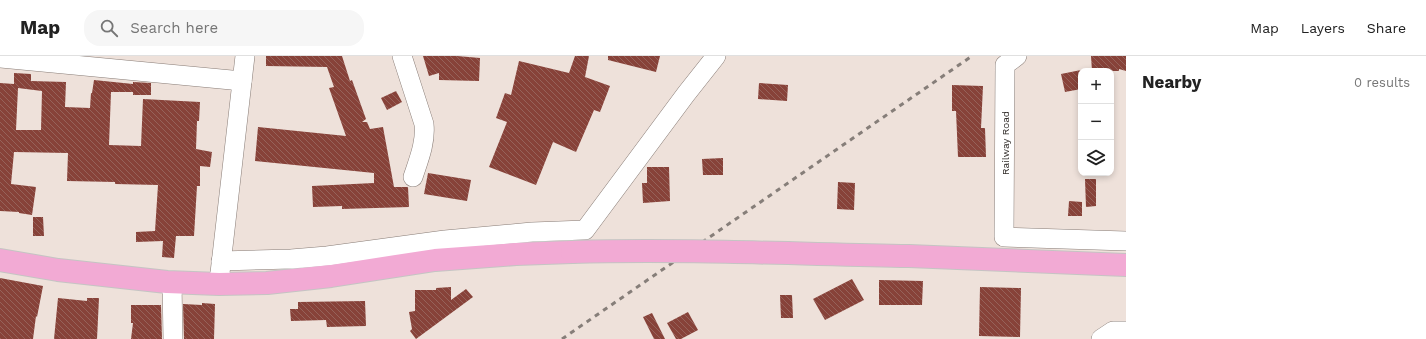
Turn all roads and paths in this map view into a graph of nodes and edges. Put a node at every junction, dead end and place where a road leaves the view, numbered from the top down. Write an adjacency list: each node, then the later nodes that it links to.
1 (245, 56): 6 (street)
2 (402, 56): 7 (street)
3 (716, 56): 12 (street)
4 (1018, 56): 8 (street, Railway Road)
5 (0, 58): 6 (street)
6 (242, 81): 10 (street)
7 (413, 177)
8 (1126, 241)
9 (0, 260): 13 (main road)
10 (221, 261): 12 (street); 14 (street)
11 (1126, 265): 12 (main road, bridge)
12 (329, 266): 14 (main road)
13 (172, 283): 14 (main road); 16 (street)
14 (219, 284)
15 (1126, 331): 17 (street)
16 (173, 339)
17 (1101, 339)

